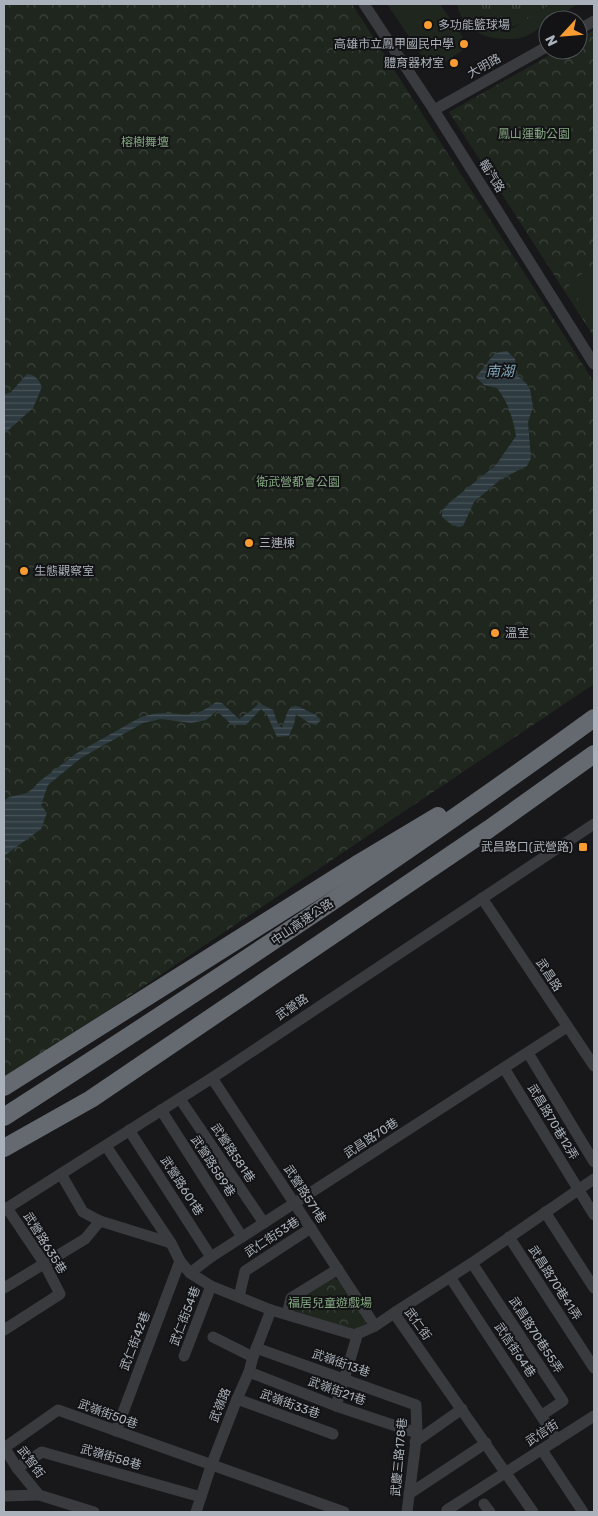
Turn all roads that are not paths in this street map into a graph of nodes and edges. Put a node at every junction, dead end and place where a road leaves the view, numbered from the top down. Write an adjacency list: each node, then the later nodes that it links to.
1 (364, 4): 3 (street, 輜汽路)
2 (538, 52): 3 (street, 大明路)
3 (434, 110): 4 (street, 輜汽路)
4 (594, 364)
5 (594, 718): 6 (highway, 中山高速公路)
6 (569, 736): 10 (highway, 中山高速公路); 16 (highway)
7 (594, 754): 17 (highway)
8 (594, 824): 9 (street, 武營路)
9 (482, 898): 11 (street, 武昌路); 15 (street, 武營路)
10 (224, 975): 19 (highway); 21 (highway, 中山高速公路)
11 (568, 1027): 12 (street, 武昌路70巷); 13 (street, 武昌路)
12 (528, 1053): 14 (street, 武昌路70巷); 26 (street)
13 (594, 1066)
14 (504, 1068): 29 (street, 武昌路70巷12弄); 30 (street, 武昌路70巷)
15 (212, 1078): 18 (street, 武營路); 30 (street, 武營路571巷)
16 (4, 1087)
17 (91, 1098): 24 (highway); 25 (highway)
18 (180, 1099): 20 (street, 武營路); 35 (street, 武營路581巷)
19 (4, 1104)
20 (161, 1110): 22 (street, 武營路); 37 (street, 武營路589巷)
21 (4, 1117)
22 (129, 1130): 23 (street, 武營路); 40 (street, 武營路601巷)
23 (106, 1146): 27 (street, 武營路); 39 (street)
24 (4, 1148)
25 (4, 1154)
26 (594, 1162)
27 (61, 1174): 31 (street, 武營路); 34 (street)
28 (594, 1179): 29 (street)
29 (578, 1190): 32 (street); 33 (street, 武昌路70巷12弄)
30 (296, 1203): 35 (street, 武昌路70巷); 36 (street, 武營路571巷)
31 (5, 1209): 43 (street, 武營路635巷)
32 (545, 1212): 38 (street); 49 (street)
33 (594, 1215)
34 (100, 1221): 39 (street); 43 (street)
35 (264, 1223): 37 (street, 武昌路70巷)
36 (311, 1228): 44 (street, 武營路571巷); 50 (street, 武仁街53巷)
37 (242, 1237): 40 (street, 武昌路70巷)
38 (509, 1238): 42 (street); 60 (street, 武昌路70巷41弄)
39 (171, 1243): 41 (street)
40 (211, 1258): 45 (street, 武昌路70巷)
41 (180, 1260): 45 (street); 69 (street, 武仁街42巷)
42 (472, 1263): 46 (street); 67 (street, 武昌路70巷55弄)
43 (44, 1264): 48 (street); 55 (street, 武營路635巷)
44 (338, 1269): 53 (street); 54 (street, 武營路571巷)
45 (190, 1273): 47 (street)
46 (450, 1277): 52 (street); 67 (street, 武信街64巷)
47 (211, 1286): 50 (street); 59 (street, 武仁街54巷)
48 (4, 1288)
49 (594, 1288)
50 (239, 1297): 51 (street)
51 (271, 1310): 53 (street); 58 (street, 武嶺路)
52 (394, 1313): 54 (street, 武仁街); 66 (street, 武仁街)
53 (286, 1314): 56 (street)
54 (375, 1326): 56 (street, 武仁街)
55 (4, 1330)
56 (358, 1333): 62 (street)
57 (213, 1337): 58 (street, 武嶺街13巷)
58 (255, 1352): 61 (street, 武嶺路); 62 (street, 武嶺街13巷)
59 (184, 1356)
60 (594, 1368)
61 (249, 1372): 63 (street, 武嶺路); 65 (street, 武嶺街21巷)
62 (344, 1379): 64 (street, 武嶺街13巷); 65 (street)
63 (237, 1399): 70 (street, 武嶺街33巷); 76 (street, 武嶺路)
64 (416, 1405): 71 (street, 武慶三路178巷)
65 (336, 1406): 71 (street, 武嶺街21巷)
66 (462, 1409): 71 (street); 73 (street, 武仁街)
67 (542, 1415): 72 (street, 武信街64巷)
68 (593, 1420): 72 (street, 武信街)
69 (116, 1431): 74 (street, 武嶺街50巷); 76 (street, 武嶺街50巷)
70 (333, 1434)
71 (416, 1437): 80 (street, 武慶三路178巷)
72 (557, 1440): 75 (street, 武信街)
73 (486, 1443): 78 (street, 武仁街); 80 (street)
74 (4, 1447): 77 (street, 武智街)
75 (542, 1450): 78 (street, 武信街); 89 (street)
76 (211, 1466): 82 (street, 武嶺路); 85 (street, 武嶺街50巷)
77 (18, 1468): 79 (street, 武智街); 82 (street, 武嶺街58巷)
78 (505, 1473): 87 (street, 武信街); 88 (street, 武仁街)
79 (39, 1494): 81 (street); 83 (street, 武智街)
80 (409, 1494): 86 (street, 武慶三路178巷)
81 (4, 1496)
82 (201, 1497): 84 (street, 武嶺路)
83 (94, 1512)
84 (196, 1512)
85 (344, 1512)
86 (407, 1512)
87 (448, 1512)
88 (533, 1512)
89 (583, 1512)

